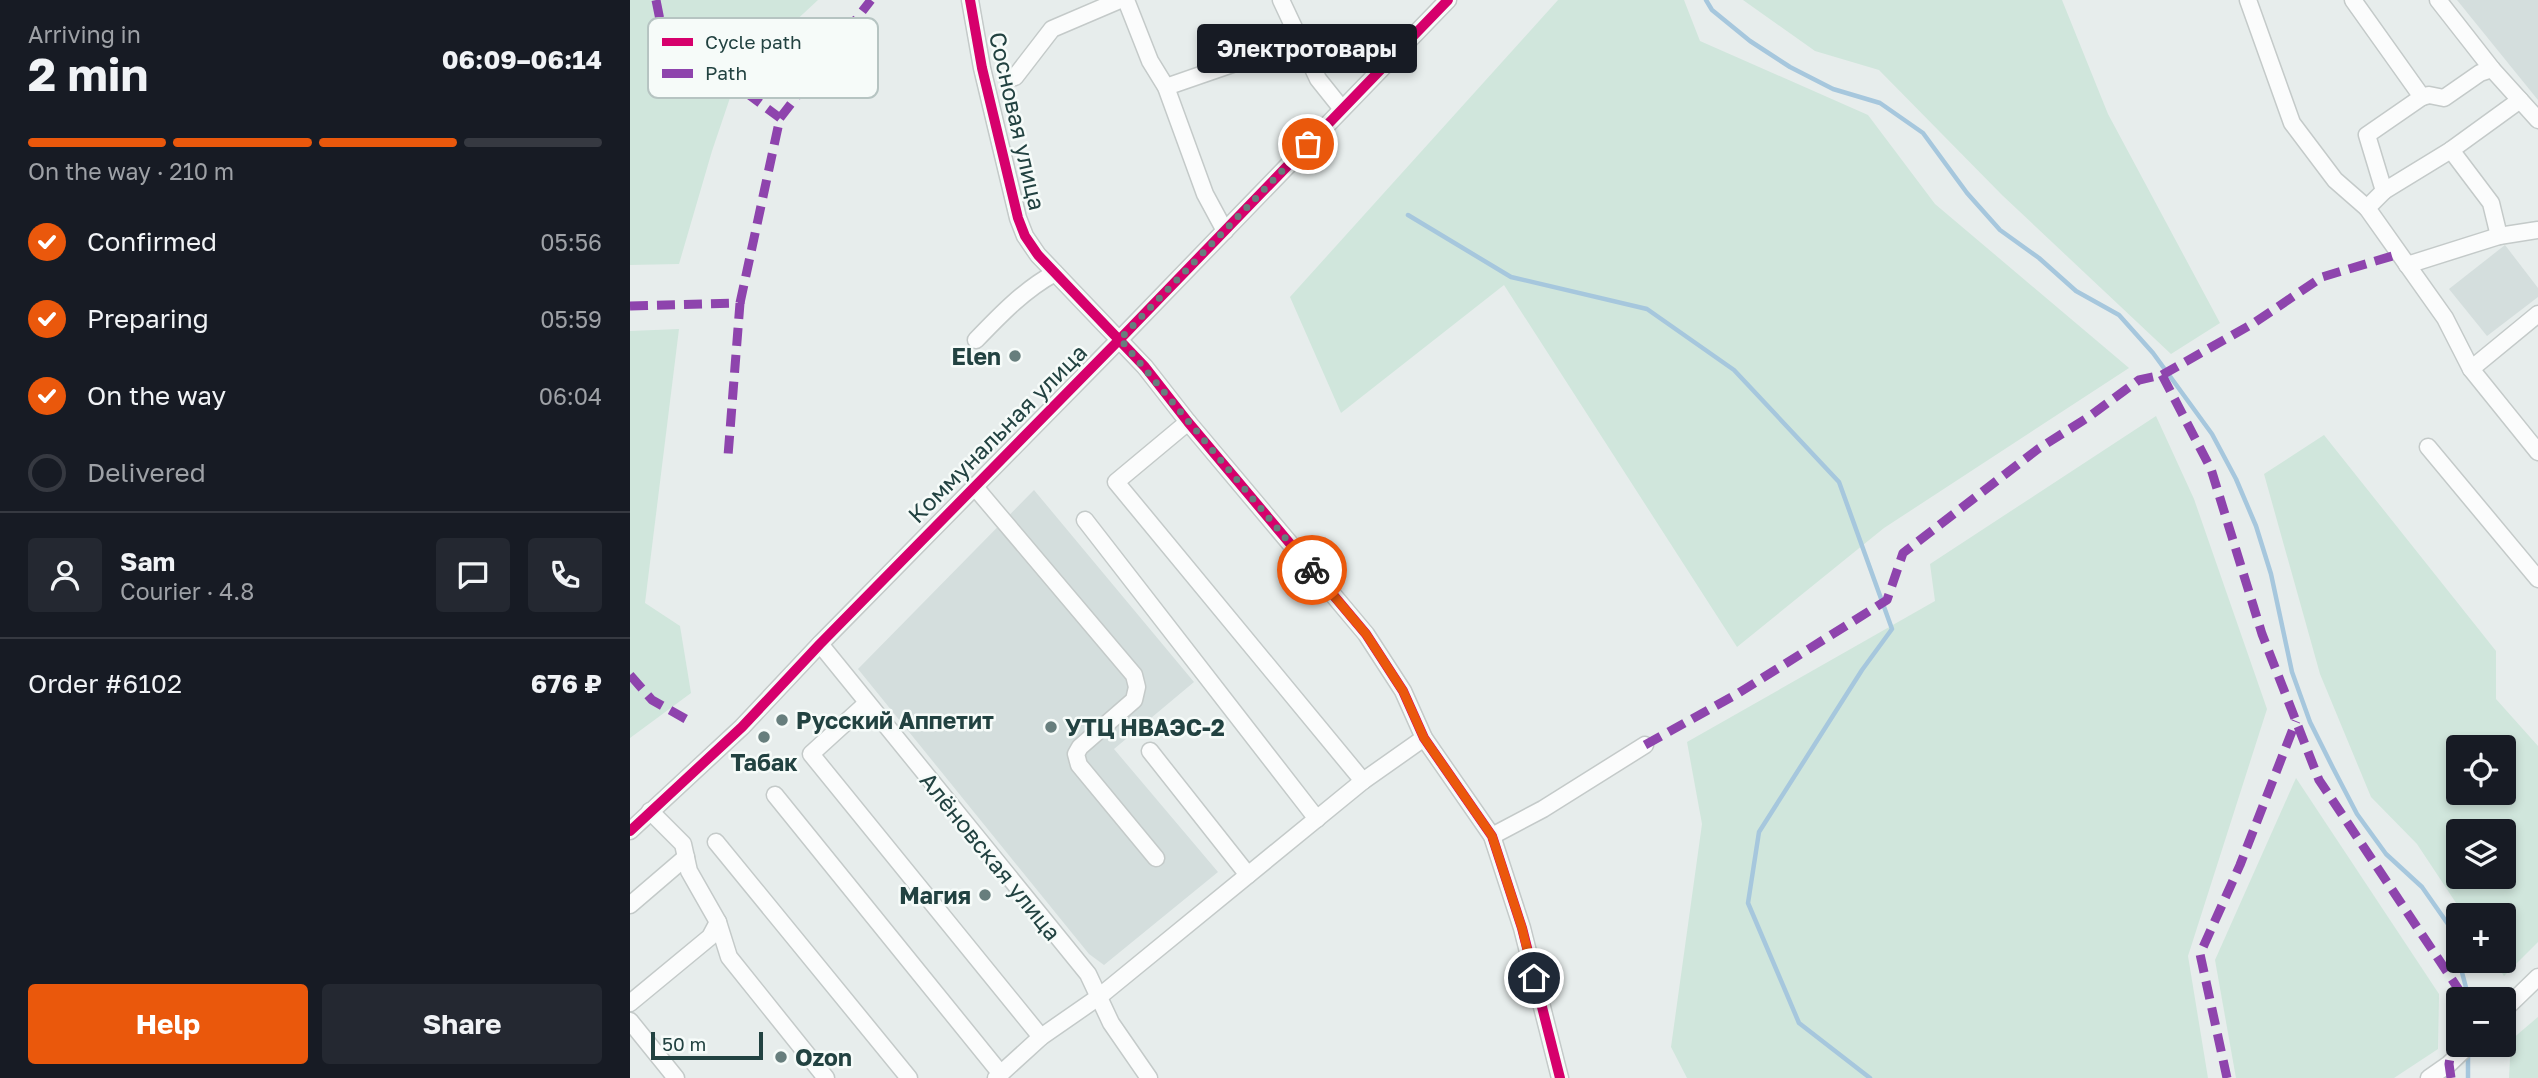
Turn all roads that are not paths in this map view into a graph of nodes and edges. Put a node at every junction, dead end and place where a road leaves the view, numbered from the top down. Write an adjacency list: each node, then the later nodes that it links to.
1 (970, 0): 24 (street, Сосновая улица)
2 (1120, 0): 11 (street)
3 (1126, 0): 12 (street)
4 (1281, 0): 9 (street)
5 (1448, 0): 15 (street, Коммунальная улица)
6 (2248, 0): 19 (street)
7 (2353, 0): 13 (street)
8 (2438, 0): 10 (street)
9 (1299, 41): 12 (street); 15 (street)
10 (2492, 69): 13 (street); 14 (street)
11 (1016, 77)
12 (1166, 88): 21 (street)
13 (2422, 97): 18 (street)
14 (2520, 100): 16 (street); 17 (street)
15 (1342, 109): 21 (street, Коммунальная улица)
16 (2538, 120)
17 (2451, 150): 18 (street); 22 (street)
18 (2384, 191): 19 (street)
19 (2367, 208): 23 (street)
20 (2538, 230): 22 (street)
21 (1225, 231): 26 (street, Коммунальная улица)
22 (2498, 236): 23 (street)
23 (2407, 265): 28 (street)
24 (1055, 273): 26 (street, Сосновая улица); 27 (street)
25 (2538, 314): 28 (street)
26 (1120, 339): 29 (street, Сосновая улица); 32 (street, Коммунальная улица)
27 (976, 340)
28 (2471, 369): 31 (street)
29 (1188, 422): 37 (street, Сосновая улица); 40 (street)
30 (2428, 447): 34 (street)
31 (2538, 452)
32 (974, 486): 35 (street, Коммунальная улица); 48 (street)
33 (1085, 520): 43 (street)
34 (2538, 579)
35 (820, 644): 36 (street, Алёновская улица); 42 (street, Коммунальная улица)
36 (867, 703): 53 (street, Алёновская улица); 57 (street)
37 (1424, 738): 40 (street); 45 (street, Сосновая улица)
38 (1645, 745): 45 (street)
39 (1150, 751): 49 (street)
40 (1363, 781): 43 (street)
41 (775, 795): 59 (street)
42 (650, 811): 44 (street, Коммунальная улица); 47 (street)
43 (1317, 819): 49 (street)
44 (630, 831)
45 (1492, 836): 64 (street, Сосновая улица)
46 (716, 842): 62 (street)
47 (685, 857): 50 (street); 51 (street)
48 (1156, 858)
49 (1248, 876): 53 (street)
50 (630, 905)
51 (718, 922): 55 (street); 61 (street)
52 (2538, 977): 54 (street)
53 (1100, 996): 57 (street); 63 (street, Алёновская улица)
54 (2516, 998)
55 (630, 1003)
56 (630, 1021): 60 (street)
57 (1041, 1037): 59 (street)
58 (2457, 1057): 65 (street)
59 (998, 1076)
60 (676, 1078)
61 (826, 1078)
62 (909, 1078)
63 (1149, 1078)
64 (1560, 1078)
65 (2429, 1078)

